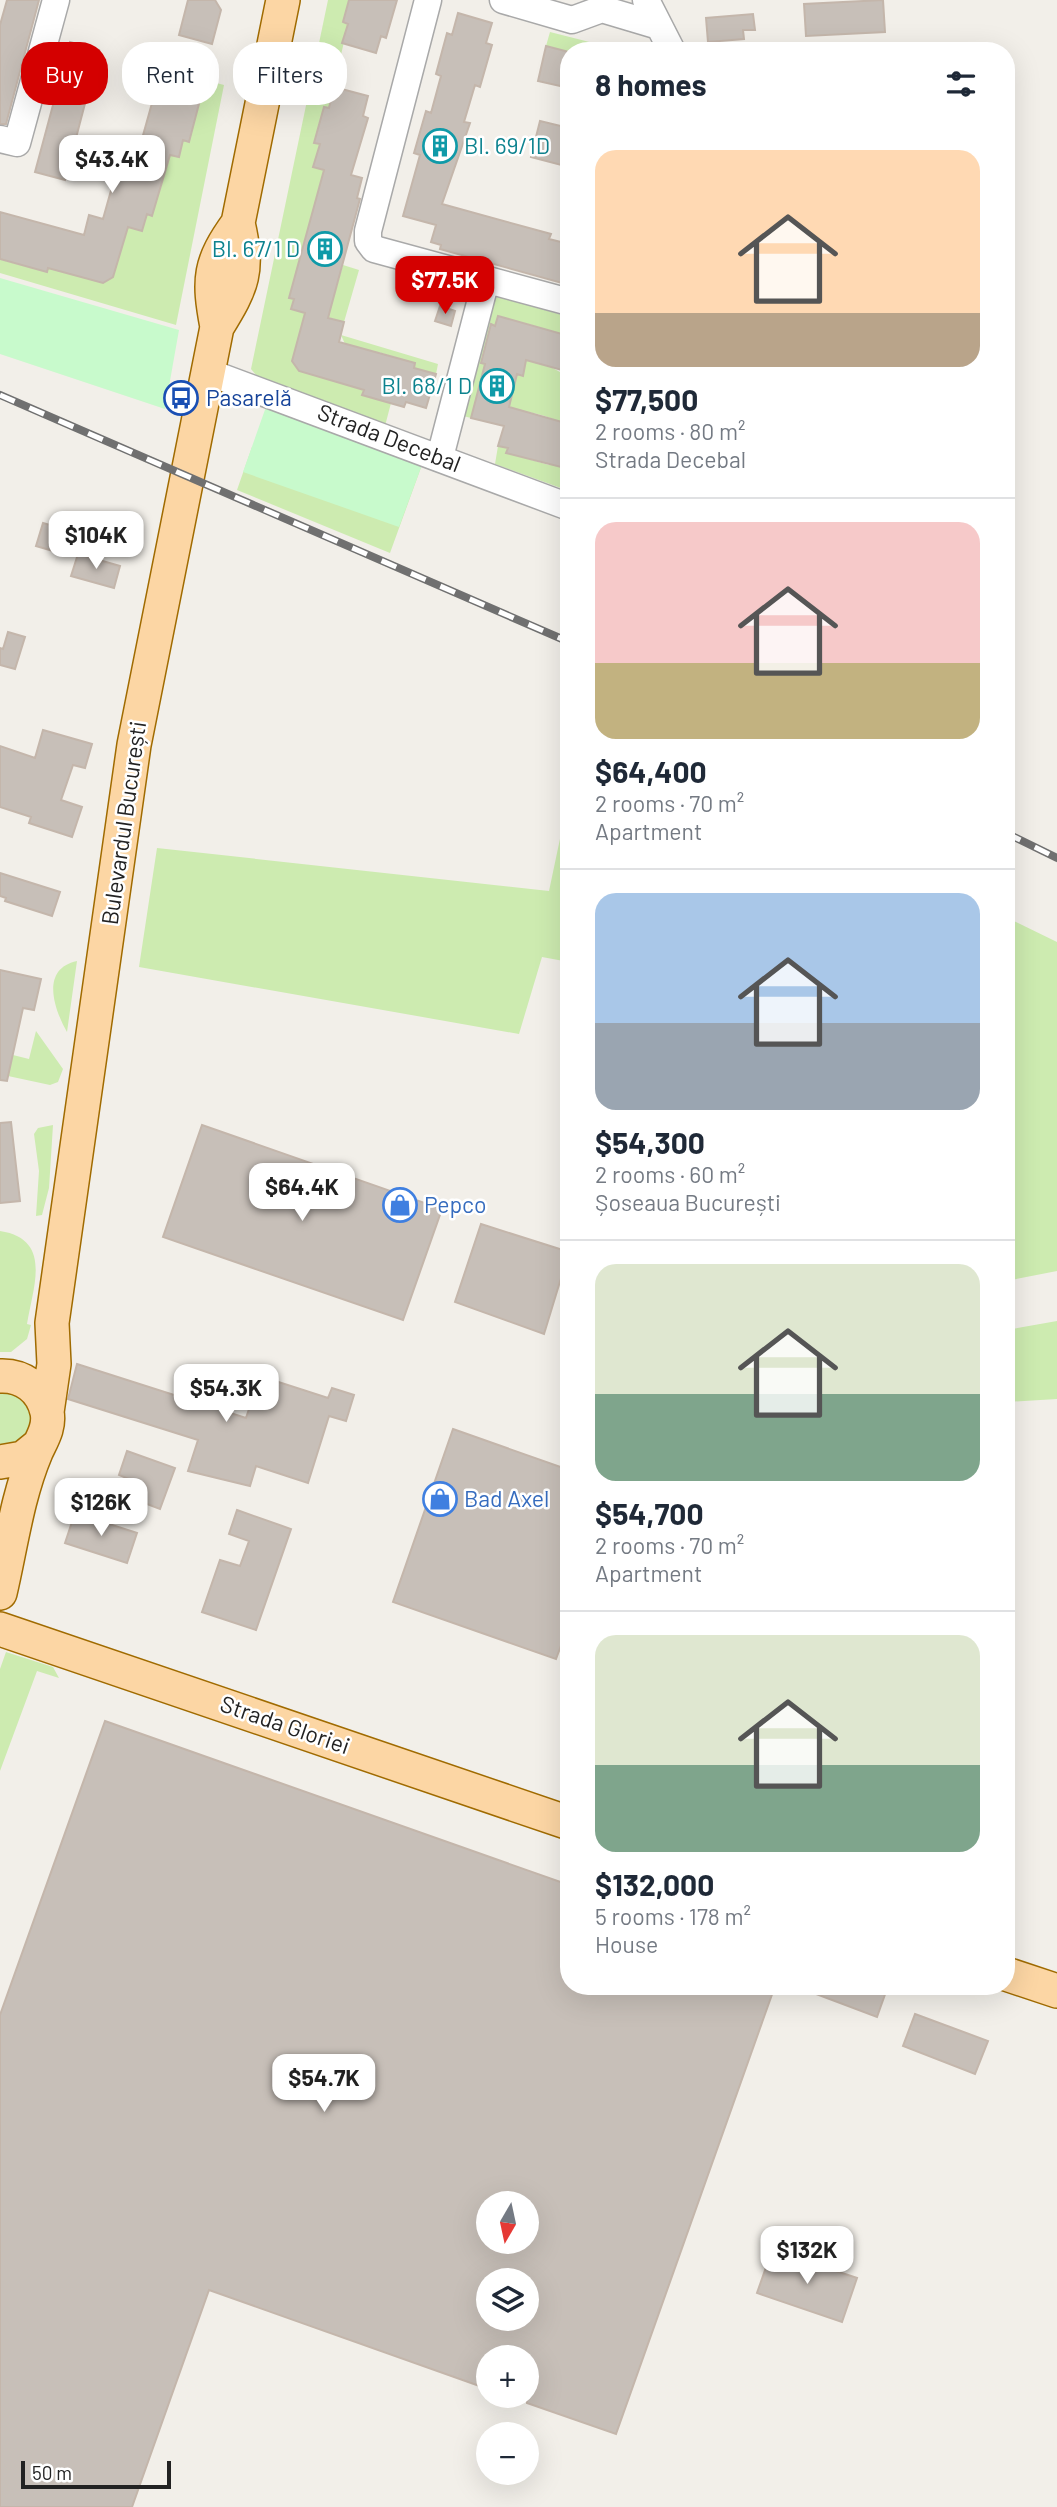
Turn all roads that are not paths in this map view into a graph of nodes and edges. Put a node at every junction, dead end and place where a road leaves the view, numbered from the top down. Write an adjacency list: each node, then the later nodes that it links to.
1 (56, 0): 9 (street)
2 (283, 0): 12 (main road, Bulevardul București)
3 (428, 0): 10 (street)
4 (503, 0): 6 (street)
5 (646, 0): 7 (street)
6 (603, 5): 7 (street)
7 (659, 26): 8 (street)
8 (667, 42)
9 (0, 139)
10 (486, 280): 11 (street); 13 (street)
11 (560, 300)
12 (208, 372): 13 (street, Strada Decebal); 15 (main road, Bulevardul București)
13 (440, 457): 14 (street, Strada Decebal)
14 (560, 504)
15 (52, 1323): 16 (main road); 17 (main road, Bulevardul București)
16 (4, 1376): 17 (main road)
17 (47, 1412): 18 (main road, Bulevardul București)
18 (39, 1445): 19 (main road); 20 (main road, Bulevardul București)
19 (0, 1462)
20 (0, 1593)
21 (0, 1629): 22 (main road, Strada Gloriei)
22 (560, 1820)
23 (1015, 1977): 24 (main road)
24 (1057, 1991)

